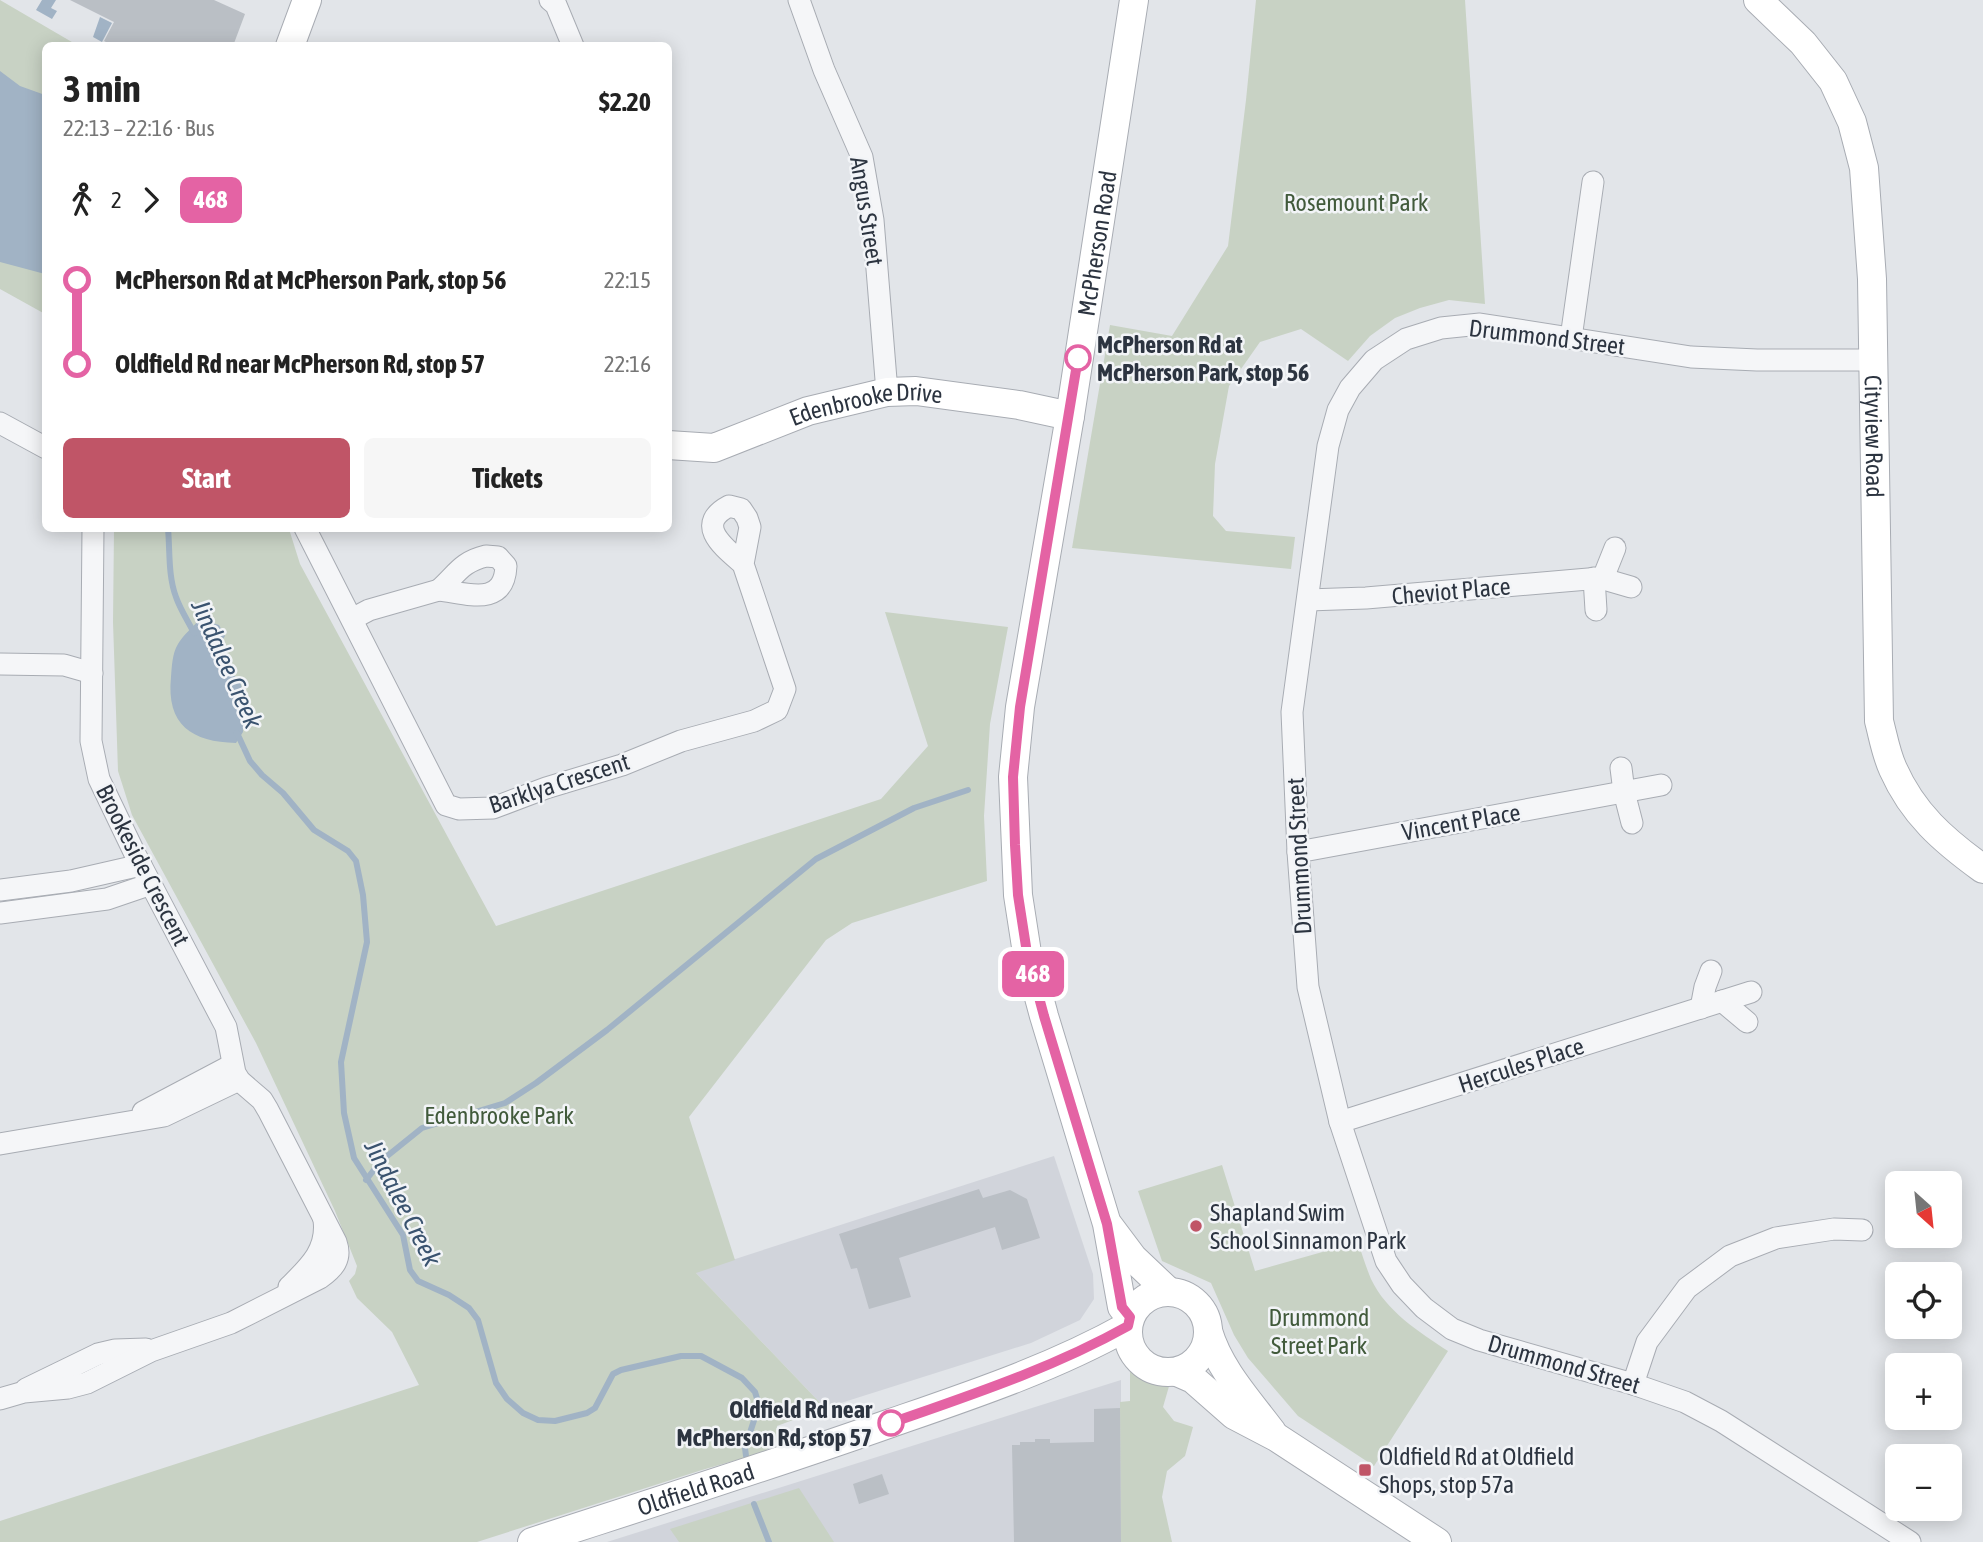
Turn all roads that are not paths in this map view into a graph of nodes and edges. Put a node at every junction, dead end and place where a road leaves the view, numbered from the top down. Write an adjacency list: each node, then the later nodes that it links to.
1 (307, 0): 6 (street)
2 (550, 0): 7 (street)
3 (1134, 0): 12 (street, McPherson Road)
4 (1758, 0): 10 (street, Cityview Road)
5 (801, 1): 11 (street, Angus Street)
6 (291, 42)
7 (571, 42)
8 (1593, 182): 9 (street)
9 (1571, 338): 10 (street, Drummond Street); 23 (street, Drummond Street)
10 (1874, 360): 34 (street, Cityview Road)
11 (887, 392): 12 (street, Edenbrooke Drive); 14 (street, Edenbrooke Drive)
12 (1070, 416): 45 (street, McPherson Road)
13 (0, 423): 15 (street)
14 (672, 445)
15 (42, 447)
16 (93, 532): 27 (street, Brookeside Crescent)
17 (307, 532): 25 (street, Barklya Crescent)
18 (1615, 548): 20 (street)
19 (743, 564): 25 (street, Barklya Crescent)
20 (1598, 578): 21 (street, Cheviot Place); 23 (street, Cheviot Place); 24 (street)
21 (1631, 587)
22 (439, 590): 25 (street)
23 (1308, 600): 32 (street, Drummond Street)
24 (1596, 610)
25 (352, 620)
26 (0, 664): 27 (street)
27 (92, 673): 33 (street, Brookeside Crescent)
28 (1621, 768): 30 (street)
29 (1661, 785): 30 (street, Vincent Place)
30 (1624, 792): 31 (street); 32 (street, Vincent Place)
31 (1632, 823)
32 (1298, 852): 43 (street, Drummond Street)
33 (141, 865): 35 (street, Brookeside Crescent); 36 (street)
34 (1983, 869)
35 (151, 884): 37 (street); 42 (street, Brookeside Crescent)
36 (0, 890)
37 (0, 913)
38 (1711, 971): 40 (street)
39 (1751, 992): 40 (street, Hercules Place)
40 (1712, 1004): 41 (street); 43 (street, Hercules Place)
41 (1747, 1022)
42 (236, 1073): 44 (street); 52 (street)
43 (1340, 1122): 51 (street, Drummond Street)
44 (0, 1144)
45 (1107, 1224): 47 (street); 48 (street)
46 (1862, 1230): 51 (street)
47 (1169, 1292): 48 (street); 49 (street)
48 (1130, 1331): 50 (street); 54 (street, Oldfield Road)
49 (1208, 1331): 50 (street); 53 (street)
50 (1177, 1372): 53 (street)
51 (1633, 1384): 56 (street, Drummond Street)
52 (8, 1396)
53 (1276, 1437): 55 (street)
54 (532, 1542)
55 (1437, 1542)
56 (1910, 1542)

